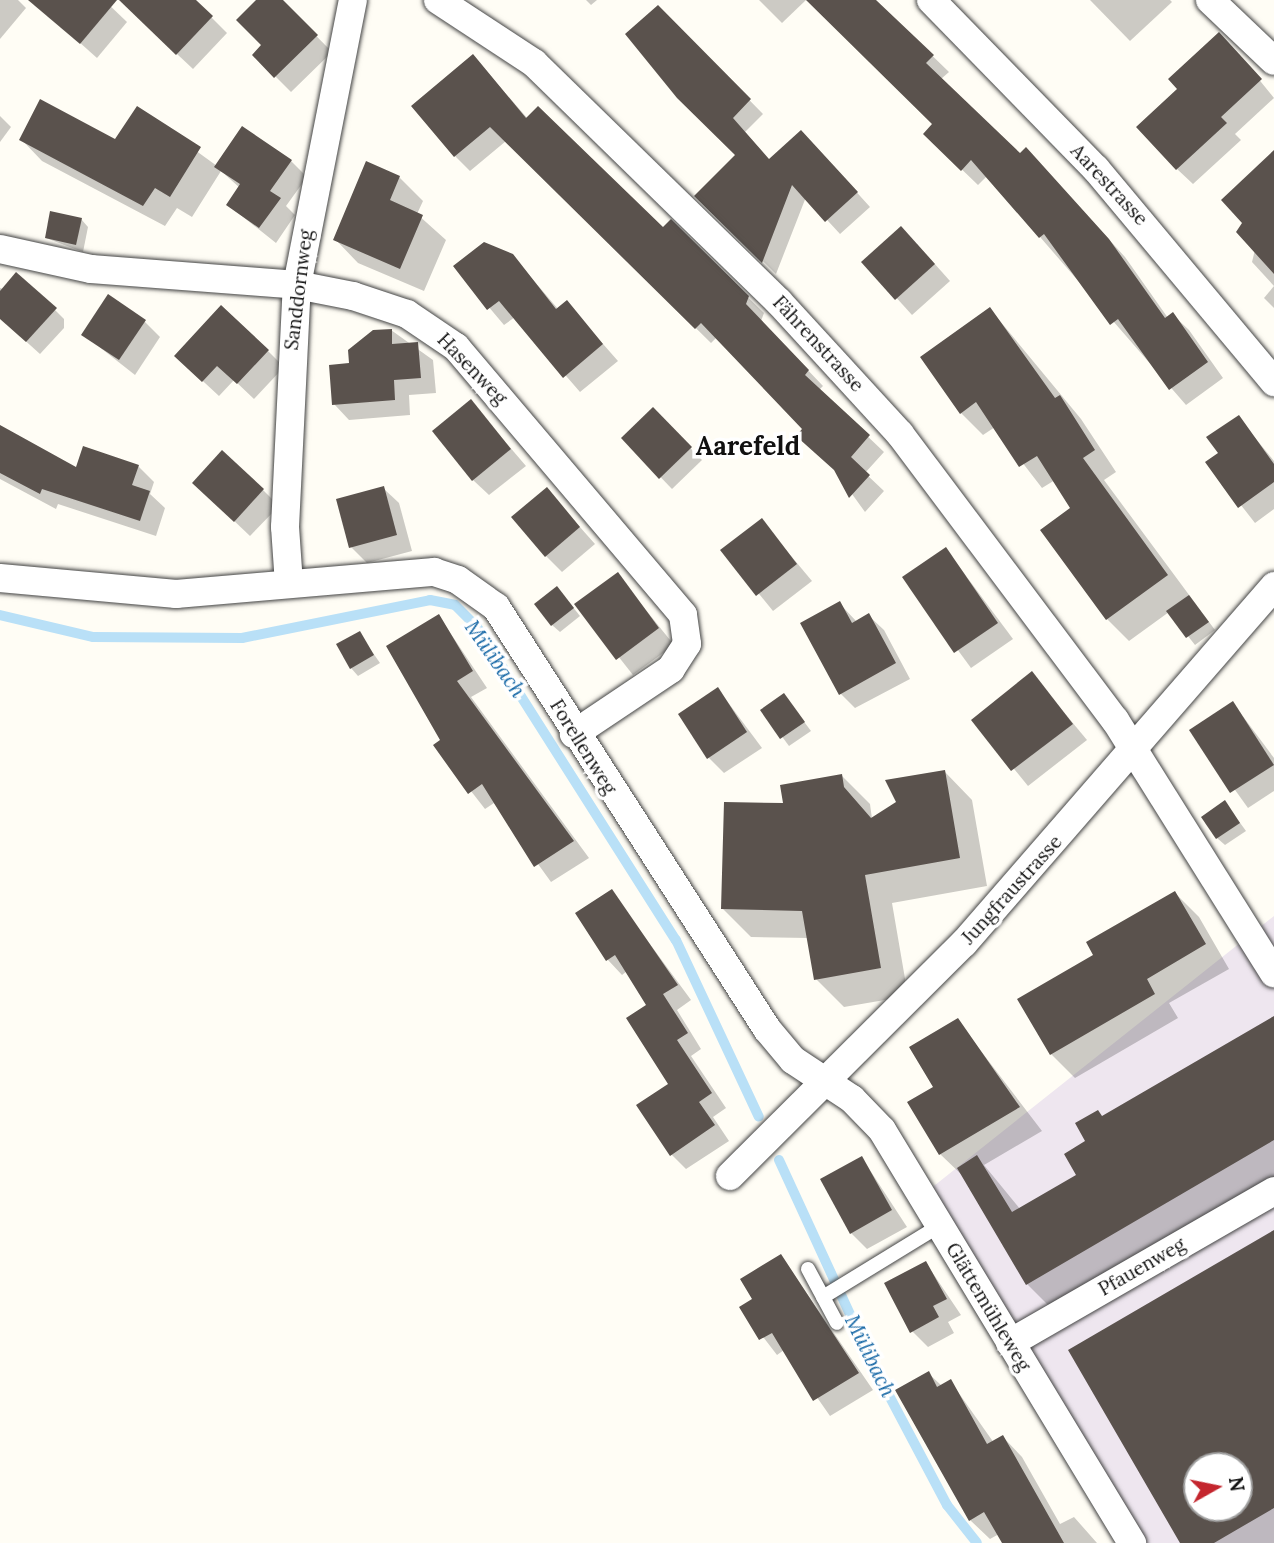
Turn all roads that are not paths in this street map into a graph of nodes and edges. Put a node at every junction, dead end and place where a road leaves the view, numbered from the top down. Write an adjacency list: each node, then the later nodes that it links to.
1 (353, 0): 7 (street, Sanddornweg)
2 (438, 0): 13 (street, Fährenstrasse)
3 (931, 0): 8 (street, Aarestrasse)
4 (1210, 0): 5 (street)
5 (1274, 61)
6 (0, 249): 7 (street, Hasenweg)
7 (297, 285): 10 (street, Sanddornweg); 12 (street, Hasenweg)
8 (1274, 383)
9 (0, 578): 10 (street, Forellenweg)
10 (289, 583): 12 (street, Forellenweg)
11 (1274, 586): 13 (street, Jungfraustrasse)
12 (574, 734): 15 (street, Forellenweg)
13 (1132, 750): 14 (street); 15 (street, Jungfraustrasse)
14 (1274, 973)
15 (829, 1084): 16 (street, Jungfraustrasse); 18 (street, Glättemühleweg)
16 (730, 1176)
17 (1274, 1191): 22 (street, Pfauenweg)
18 (939, 1226): 20 (lane); 22 (street, Glättemühleweg)
19 (808, 1269): 20 (lane)
20 (832, 1291): 21 (lane)
21 (837, 1323)
22 (1010, 1343): 23 (street, Glättemühleweg)
23 (1132, 1543)

